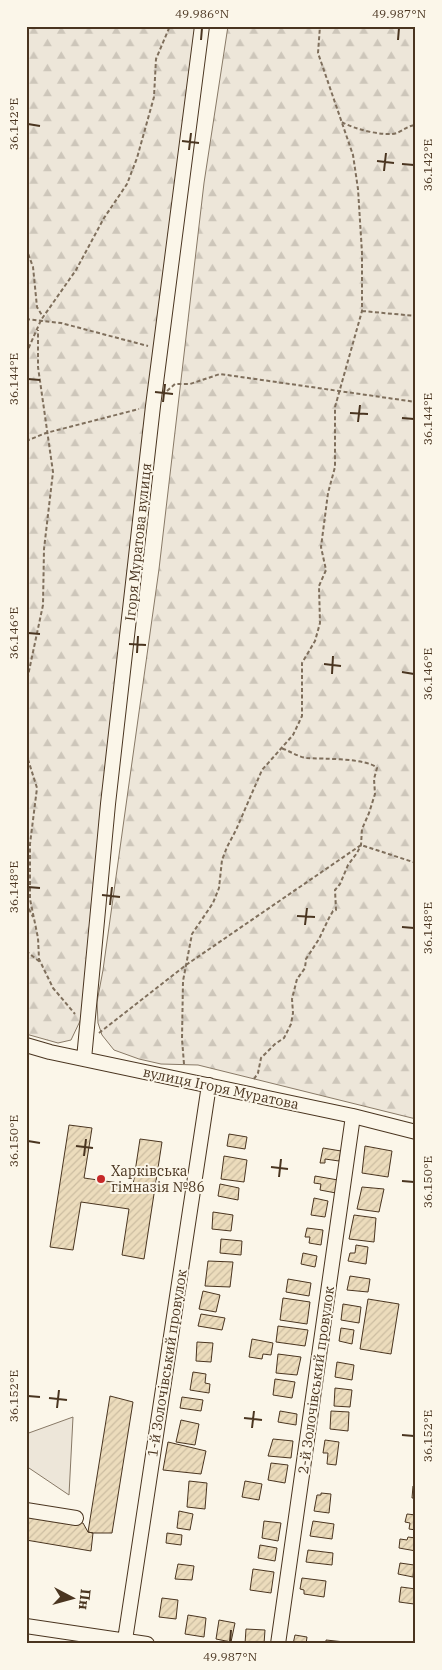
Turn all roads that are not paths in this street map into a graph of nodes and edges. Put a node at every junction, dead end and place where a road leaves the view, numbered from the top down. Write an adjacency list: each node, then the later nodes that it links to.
1 (202, 26): 3 (street, Ігоря Муратова вулиця)
2 (26, 1045): 3 (street, вулиця Ігоря Муратова)
3 (84, 1059): 4 (street, вулиця Ігоря Муратова)
4 (209, 1086): 5 (street, вулиця Ігоря Муратова); 10 (street, 1-й Золочівський провулок)
5 (353, 1116): 6 (street, вулиця Ігоря Муратова); 12 (street, 2-й Золочівський провулок)
6 (416, 1132)
7 (26, 1510): 8 (street)
8 (76, 1518)
9 (26, 1626): 10 (street)
10 (125, 1640): 11 (street)
11 (147, 1644)
12 (278, 1644)

